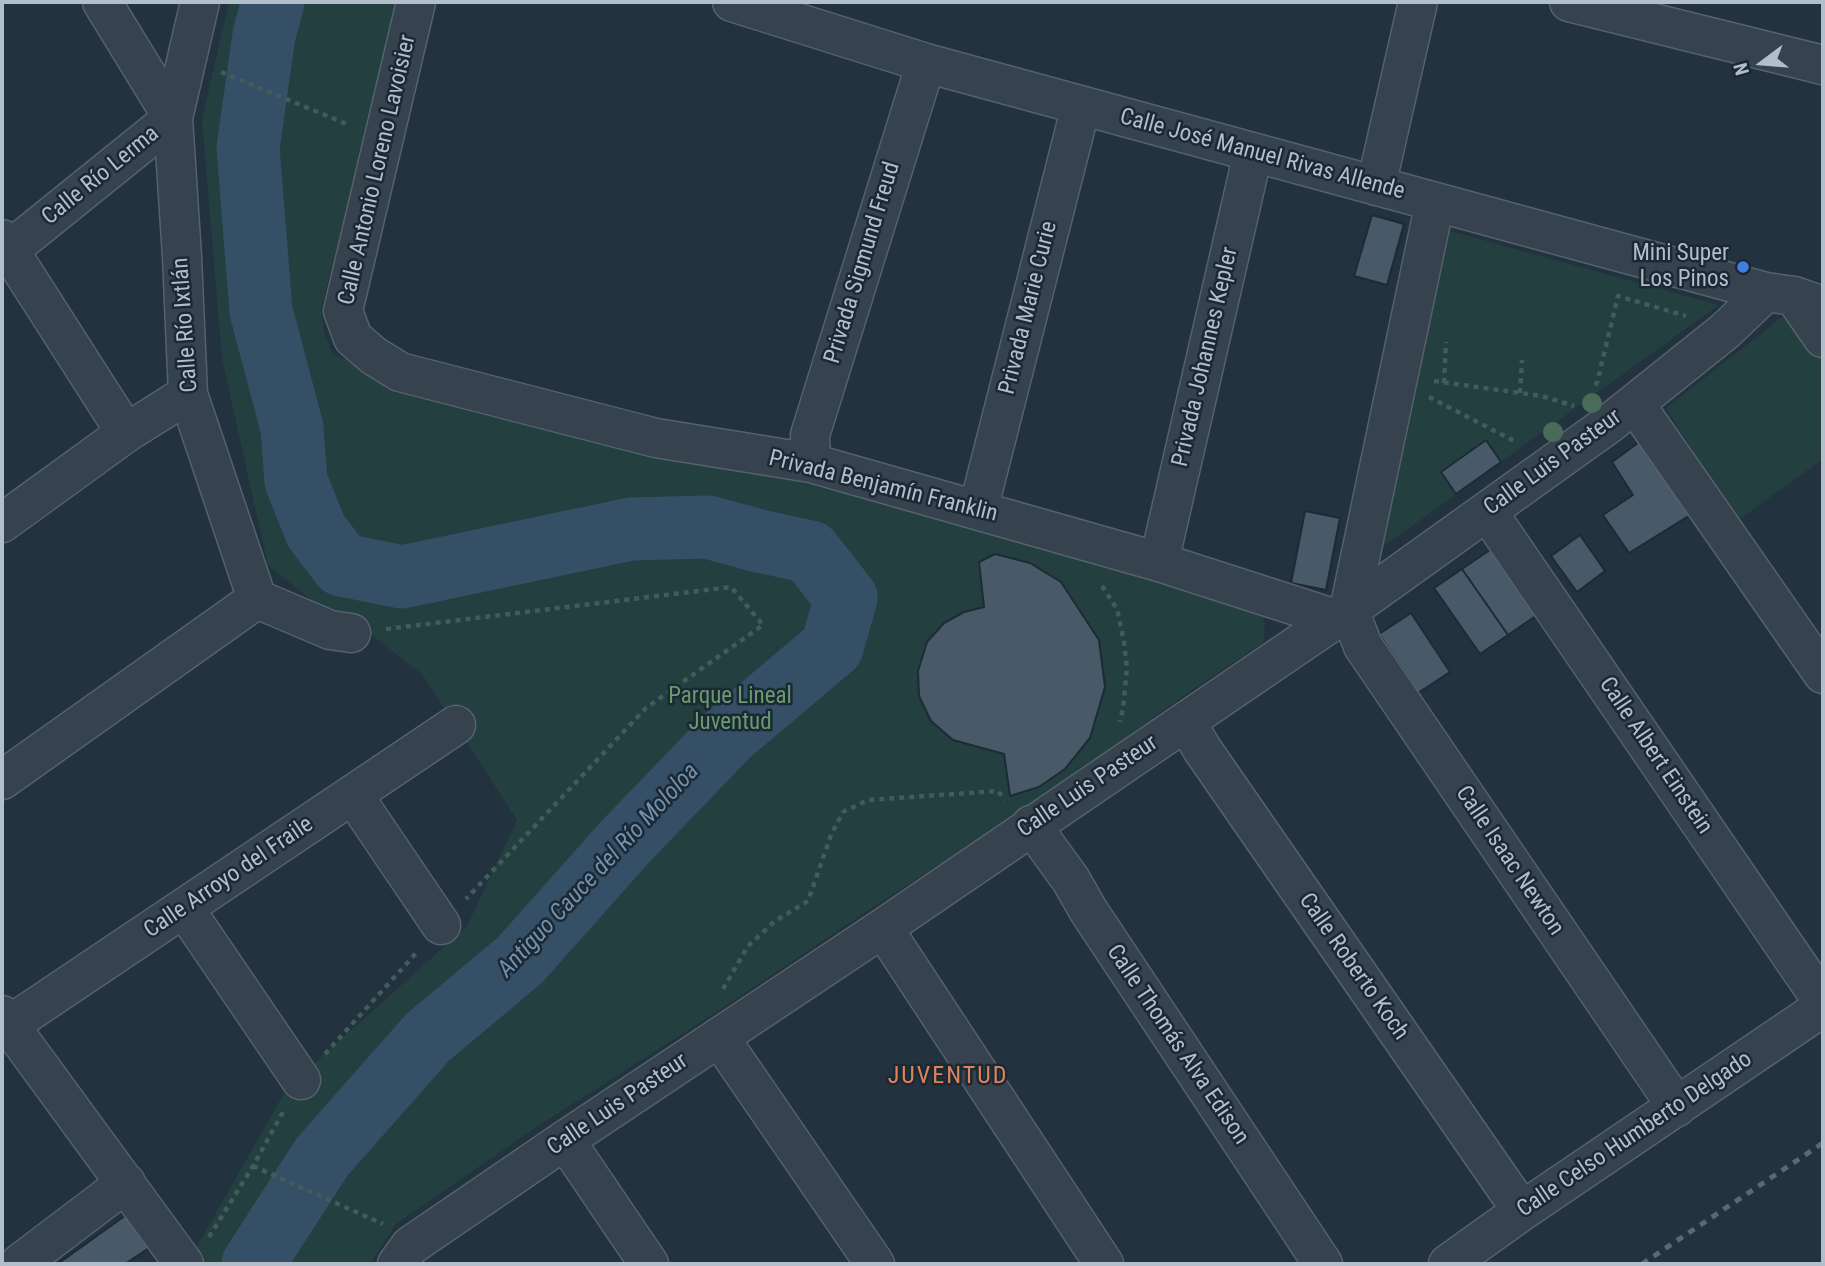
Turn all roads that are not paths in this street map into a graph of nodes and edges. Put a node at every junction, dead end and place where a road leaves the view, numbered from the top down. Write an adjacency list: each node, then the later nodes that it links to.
1 (102, 2): 10 (street, Calle Río Ixtlán)
2 (200, 2): 10 (street, Calle Río Lerma)
3 (416, 2): 16 (street, Calle Antonio Loreno Lavoisier)
4 (732, 2): 7 (street, Calle José Manuel Rivas Allende)
5 (1418, 2): 12 (street)
6 (1569, 2): 8 (street)
7 (926, 63): 9 (street, Calle José Manuel Rivas Allende); 21 (street, Privada Sigmund Freud)
8 (1823, 65)
9 (1081, 106): 11 (street, Calle José Manuel Rivas Allende); 22 (street, Privada Marie Curie)
10 (173, 118): 14 (street, Calle Río Lerma); 18 (street, Calle Río Ixtlán)
11 (1253, 153): 12 (street, Calle José Manuel Rivas Allende); 25 (street, Privada Johannes Kepler)
12 (1376, 186): 13 (street, Calle José Manuel Rivas Allende)
13 (1435, 202): 15 (street, Calle José Manuel Rivas Allende); 27 (street)
14 (4, 249): 20 (street)
15 (1795, 298): 17 (street); 19 (street, Calle Luis Pasteur)
16 (353, 338): 21 (street, Privada Benjamín Franklin)
17 (1823, 338)
18 (188, 394): 20 (street); 26 (street, Calle Río Ixtlán)
19 (1623, 414): 23 (street, Calle Luis Pasteur); 29 (street)
20 (126, 433): 24 (street)
21 (811, 463): 22 (street, Privada Benjamín Franklin)
22 (978, 510): 25 (street, Privada Benjamín Franklin)
23 (1487, 511): 27 (street, Calle Luis Pasteur); 38 (street, Calle Albert Einstein)
24 (2, 523)
25 (1159, 562): 27 (street, Privada Benjamín Franklin)
26 (257, 599): 28 (street); 32 (street)
27 (1343, 615): 30 (street, Calle Luis Pasteur); 42 (street, Calle Isaac Newton)
28 (351, 633)
29 (1823, 674)
30 (1186, 722): 34 (street, Calle Luis Pasteur); 45 (street, Calle Roberto Koch)
31 (456, 725): 33 (street, Calle Arroyo del Fraile)
32 (2, 780)
33 (353, 795): 35 (street, Calle Arroyo del Fraile); 36 (street)
34 (1020, 814): 37 (street, Calle Luis Pasteur); 52 (street, Calle Thomás Alva Edison)
35 (184, 908): 39 (street, Calle Arroyo del Fraile); 41 (street)
36 (441, 925)
37 (883, 928): 40 (street, Calle Luis Pasteur); 51 (street)
38 (1823, 1004): 42 (street, Calle Celso Humberto Delgado)
39 (4, 1024): 44 (street)
40 (719, 1037): 43 (street, Calle Luis Pasteur); 50 (street)
41 (301, 1080)
42 (1676, 1107): 45 (street, Calle Celso Humberto Delgado)
43 (565, 1140): 46 (street, Calle Luis Pasteur); 49 (street)
44 (126, 1183): 47 (street); 48 (street)
45 (1522, 1211): 53 (street, Calle Celso Humberto Delgado)
46 (403, 1250)
47 (195, 1254)
48 (19, 1264)
49 (649, 1264)
50 (875, 1264)
51 (1104, 1264)
52 (1323, 1264)
53 (1448, 1264)

